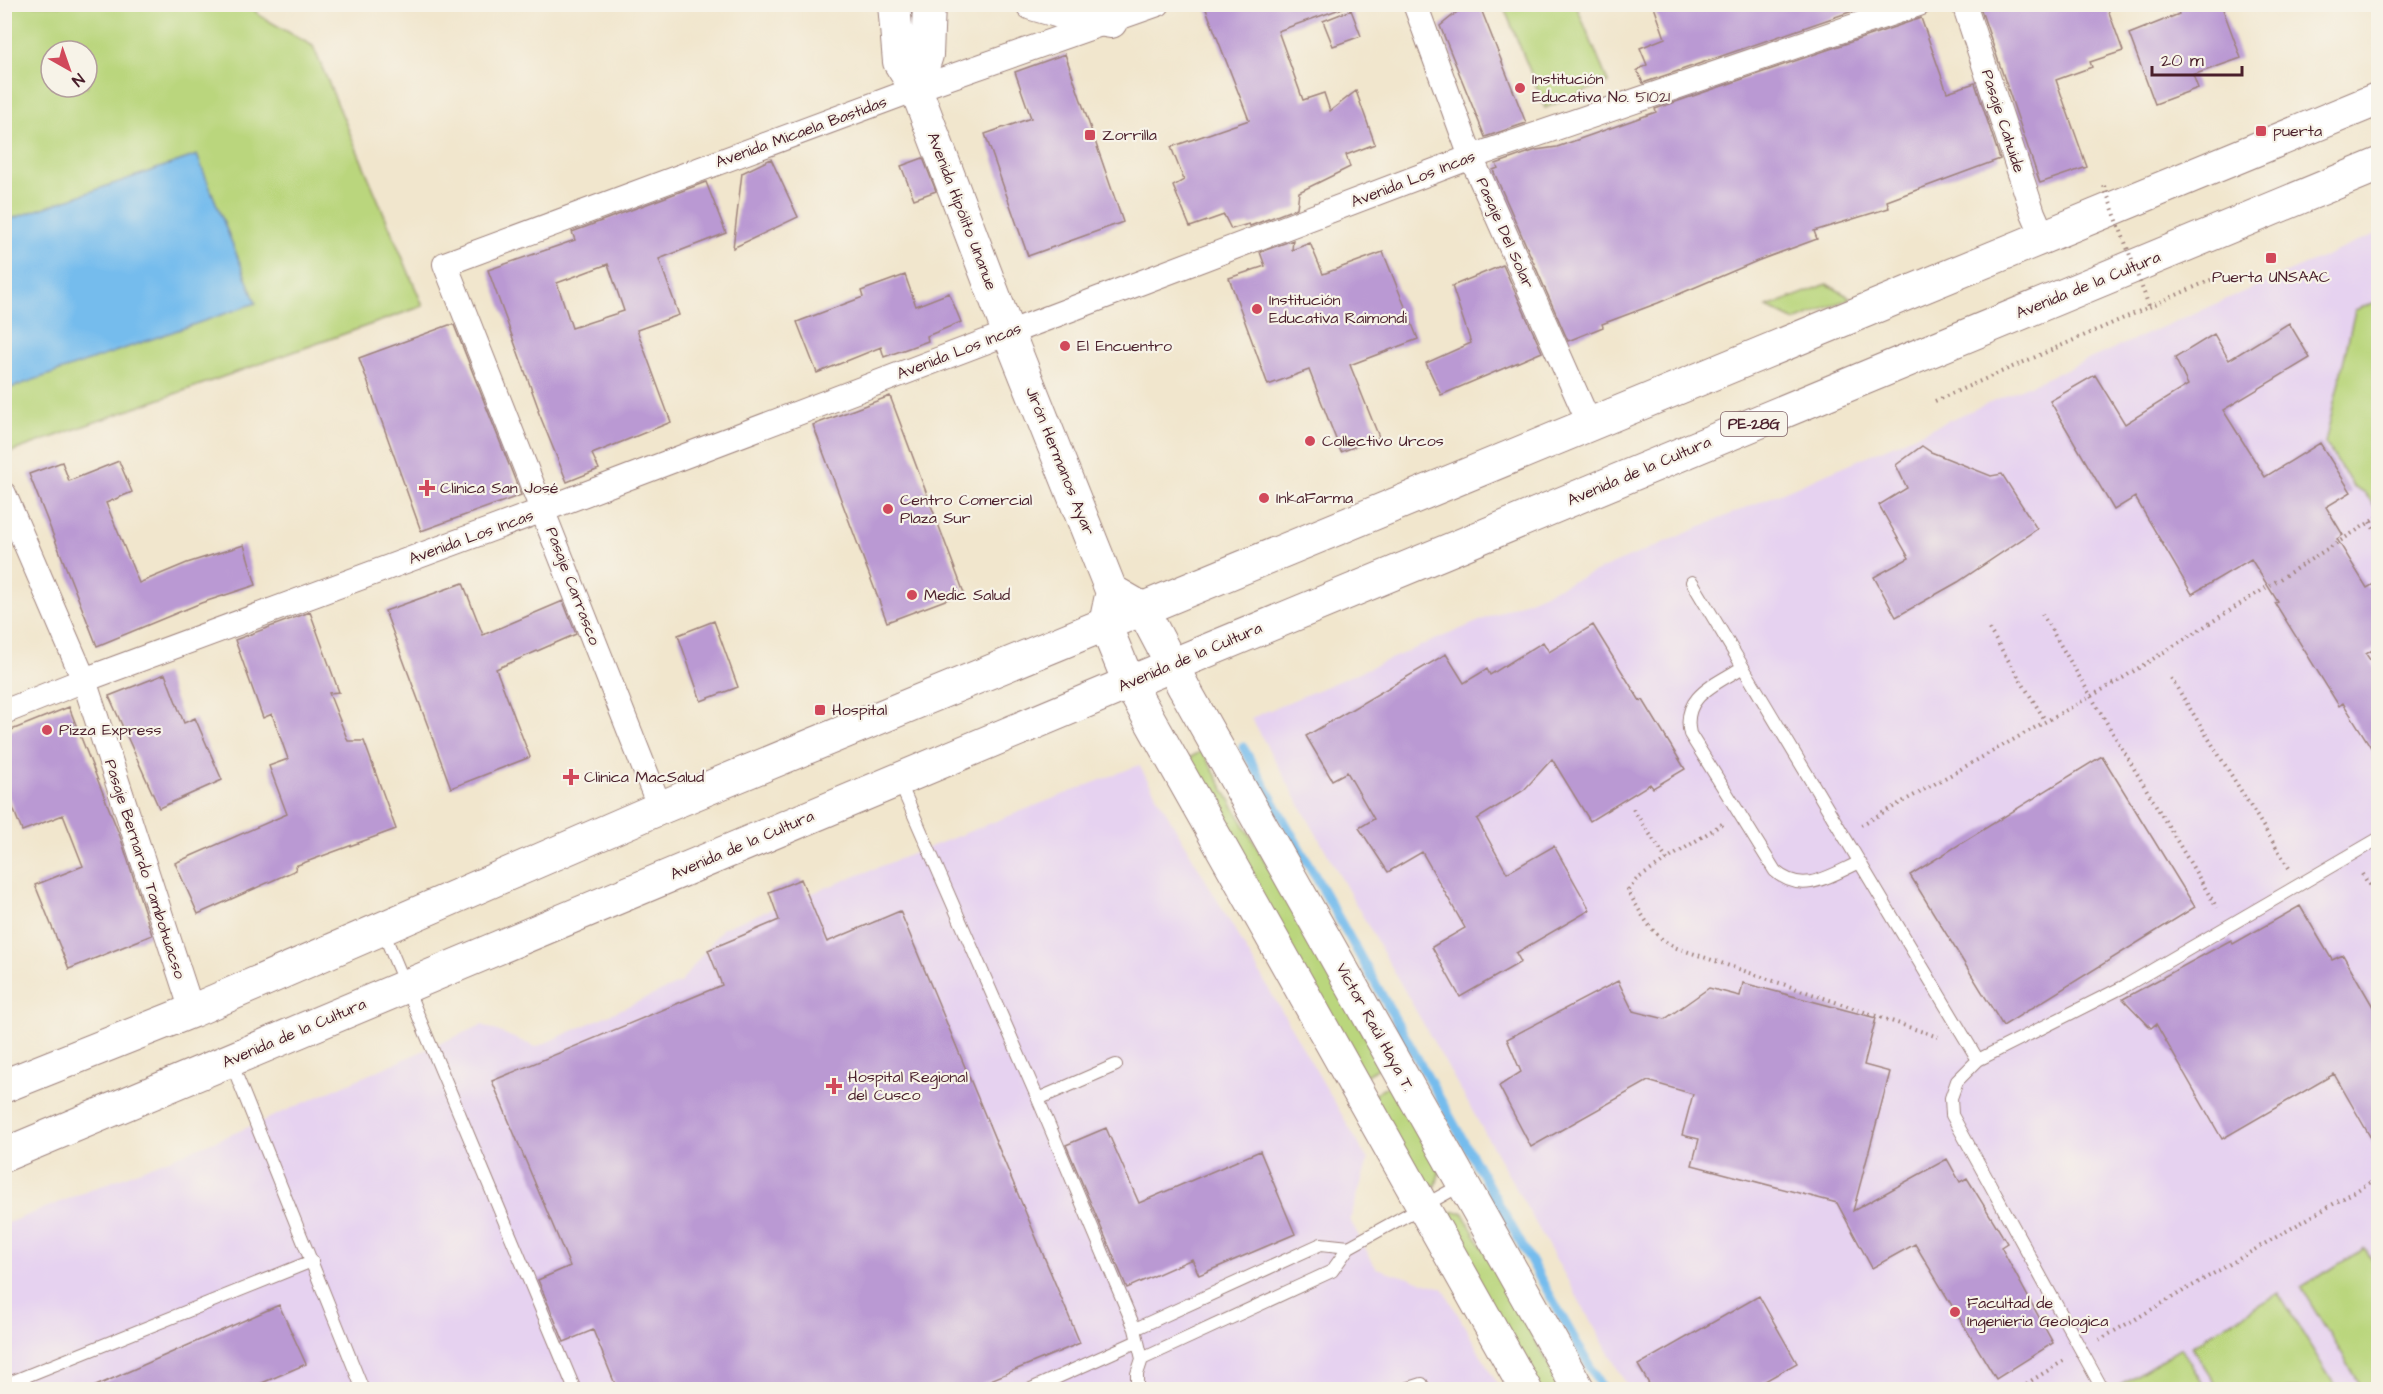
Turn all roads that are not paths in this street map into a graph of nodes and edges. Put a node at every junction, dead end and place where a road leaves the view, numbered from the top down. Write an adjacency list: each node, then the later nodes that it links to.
1 (894, 4): 9 (street, Avenida Hipólito Unanue)
2 (929, 4): 9 (street)
3 (1032, 4): 8 (street)
4 (1158, 4): 8 (street, Avenida Micaela Bastidas)
5 (1415, 4): 11 (street, Pasaje Del Solar)
6 (1919, 4): 11 (street, Avenida Los Incas)
7 (1964, 4): 13 (street, Pasaje Cahuide)
8 (1111, 22): 9 (street, Avenida Micaela Bastidas)
9 (916, 89): 14 (street, Avenida Micaela Bastidas); 15 (street, Avenida Hipólito Unanue)
10 (2379, 99): 13 (highway)
11 (1471, 157): 15 (street, Avenida Los Incas); 16 (street, Pasaje Del Solar)
12 (2379, 165): 23 (highway, Avenida de la Cultura / PE-28G)
13 (2044, 238): 16 (highway)
14 (445, 264): 18 (street, Pasaje Carrasco)
15 (1008, 332): 18 (street, Avenida Los Incas); 20 (street, Jirón Hermanos Ayar)
16 (1590, 425): 21 (highway)
17 (4, 494): 25 (street, Pasaje Bernardo Tambohuacso)
18 (543, 510): 25 (street, Avenida Los Incas); 29 (street, Pasaje Carrasco)
19 (1692, 582): 24 (lane)
20 (1111, 590): 21 (street); 22 (street)
21 (1142, 608): 22 (highway); 23 (street, Victor Raúl Haya T.)
22 (1106, 624): 26 (street); 29 (highway)
23 (1172, 665): 26 (highway, Avenida de la Cultura / PE-28G); 41 (street, Victor Raúl Haya T.)
24 (1743, 667): 31 (lane); 31 (lane)
25 (84, 680): 27 (street, Avenida Los Incas); 34 (street, Pasaje Bernardo Tambohuacso)
26 (1129, 683): 28 (highway, Avenida de la Cultura); 42 (street)
27 (4, 712)
28 (898, 780): 33 (highway, Avenida de la Cultura); 39 (lane)
29 (660, 808): 32 (highway)
30 (2379, 838): 36 (lane)
31 (1860, 862): 36 (lane)
32 (382, 929): 33 (lane); 34 (highway)
33 (407, 986): 35 (highway, Avenida de la Cultura); 50 (lane)
34 (192, 1011): 38 (highway)
35 (230, 1060): 40 (highway, Avenida de la Cultura); 44 (lane)
36 (1978, 1060): 56 (lane)
37 (1116, 1065): 39 (lane)
38 (4, 1086)
39 (1038, 1099): 45 (lane)
40 (4, 1155)
41 (1463, 1184): 42 (lane); 55 (street, Victor Raúl Haya T.)
42 (1423, 1207): 43 (lane); 54 (street)
43 (1349, 1247): 45 (lane); 46 (lane)
44 (312, 1261): 48 (lane); 49 (lane)
45 (1137, 1335): 46 (lane); 51 (lane)
46 (1142, 1359): 52 (lane)
47 (1422, 1384): 53 (lane)
48 (4, 1385)
49 (363, 1389)
50 (575, 1389)
51 (1029, 1389)
52 (1137, 1389)
53 (1403, 1389)
54 (1526, 1389)
55 (1578, 1389)
56 (2103, 1389)

